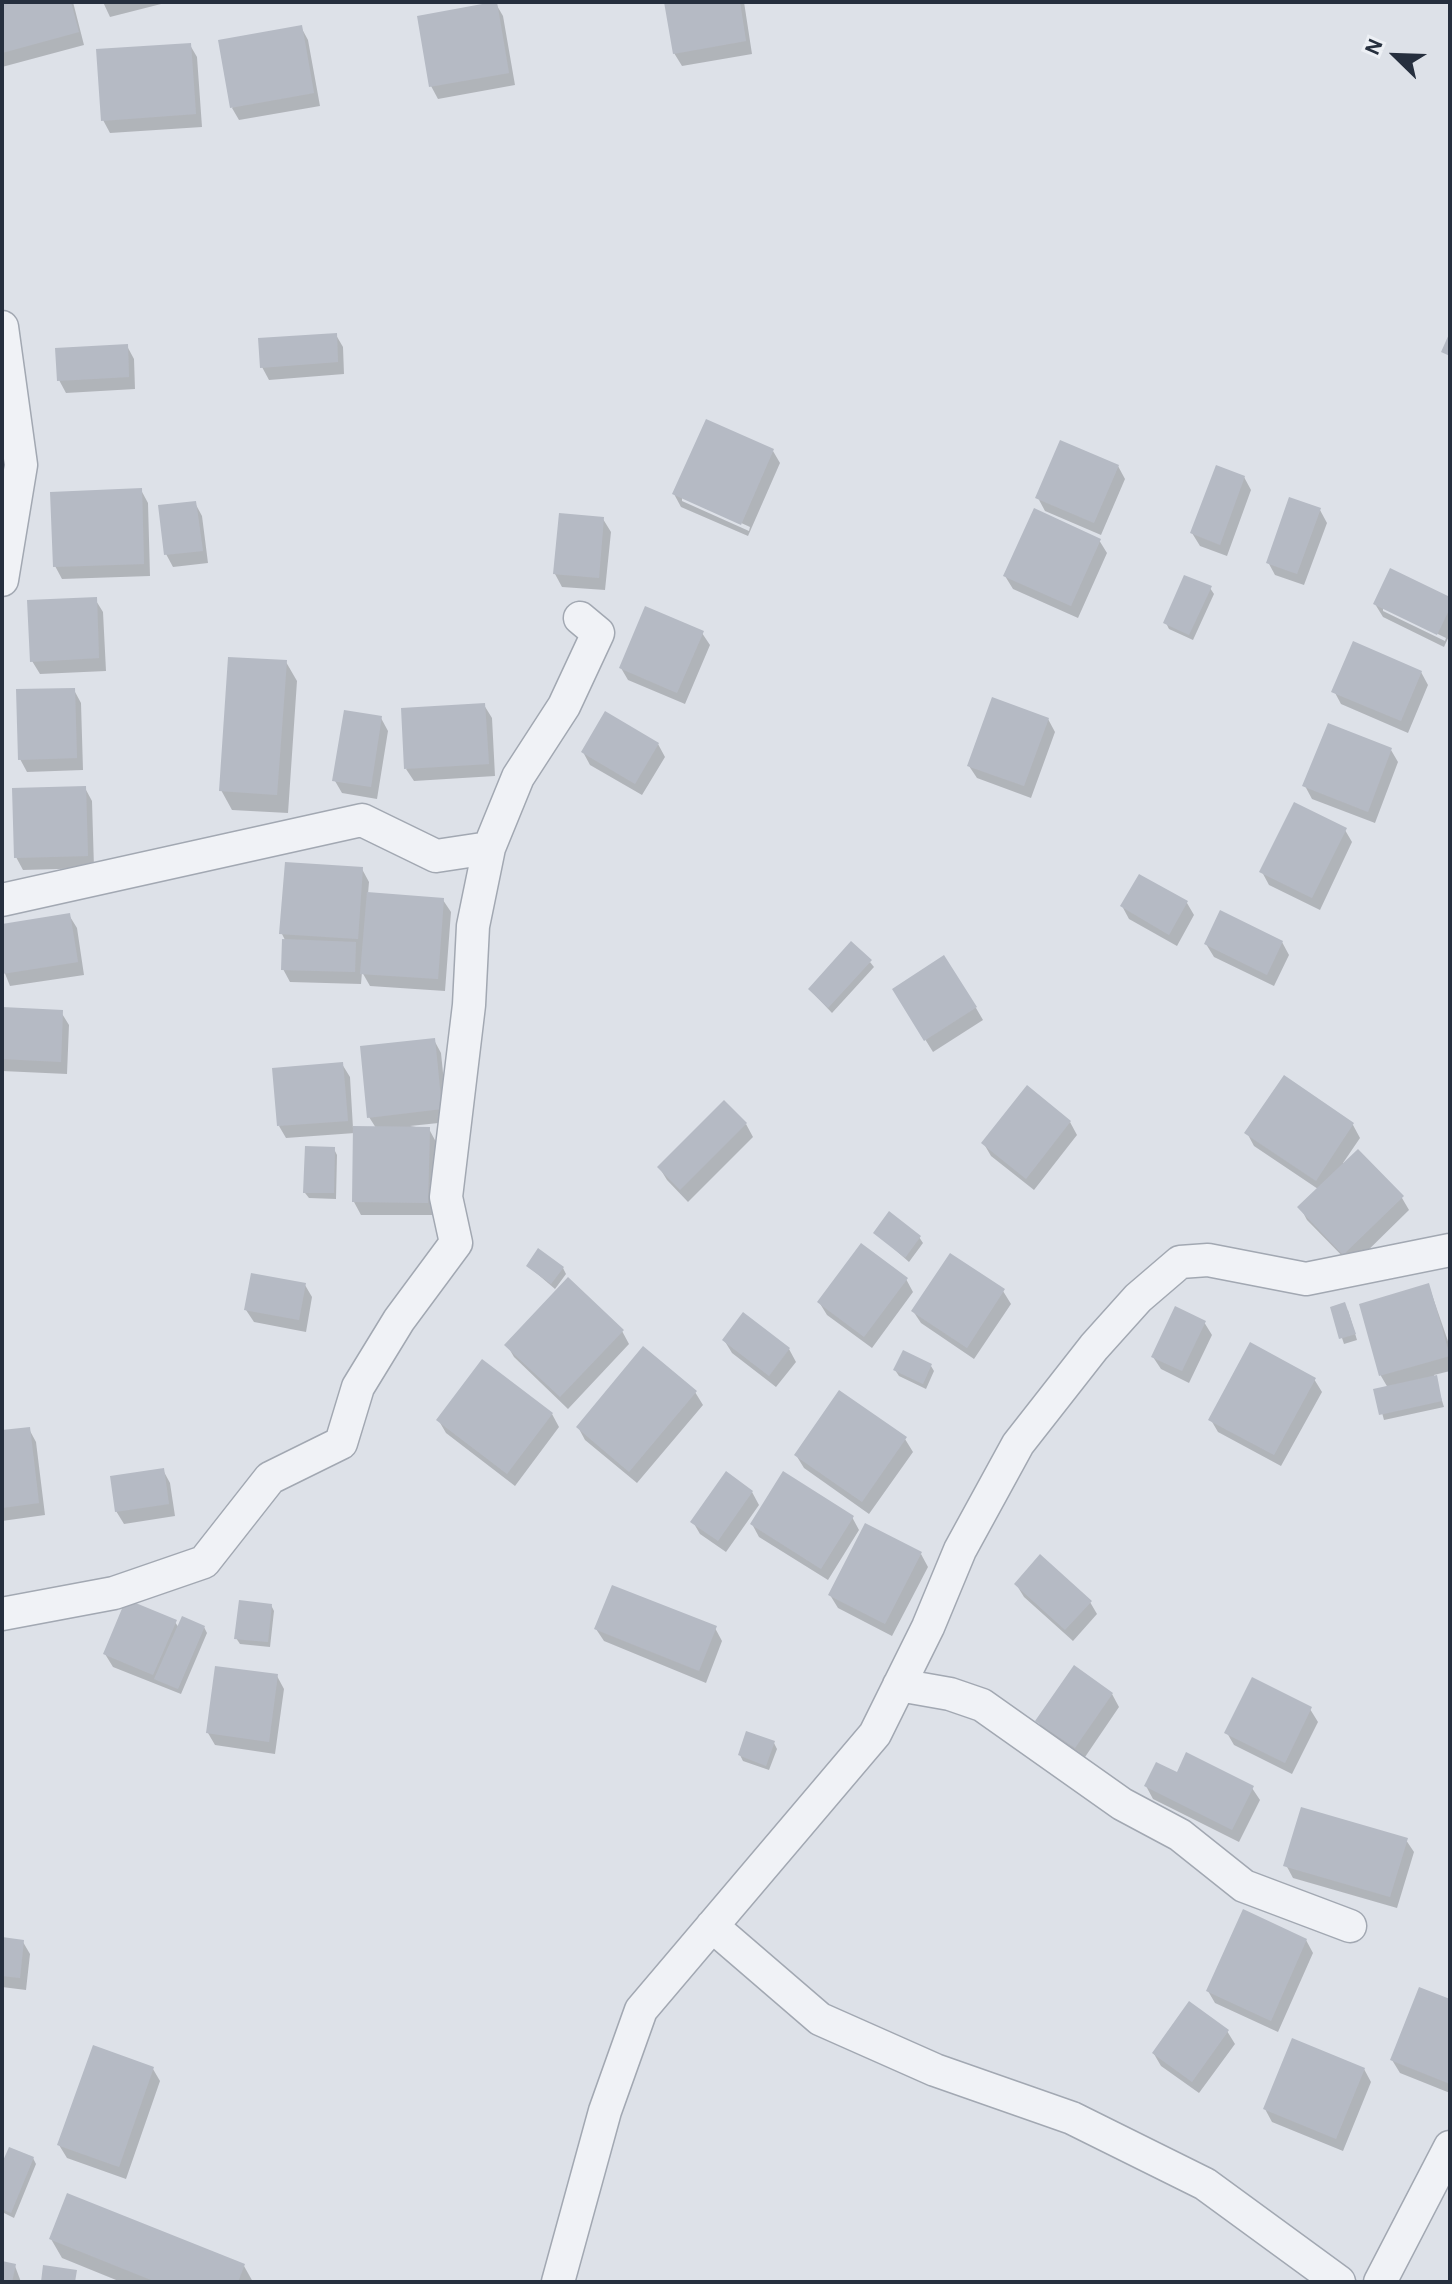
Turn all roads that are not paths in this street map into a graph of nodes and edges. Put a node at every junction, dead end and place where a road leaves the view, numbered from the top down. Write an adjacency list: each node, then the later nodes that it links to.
1 (2, 327): 2 (street)
2 (2, 580)
3 (580, 618): 4 (street)
4 (489, 848): 5 (street); 7 (street)
5 (2, 900)
6 (1450, 1250): 8 (street)
7 (2, 1614)
8 (899, 1685): 9 (street); 10 (street)
9 (712, 1926): 12 (street); 13 (street)
10 (1350, 1926)
11 (1450, 2147): 14 (street)
12 (558, 2282)
13 (1339, 2282)
14 (1380, 2282)

